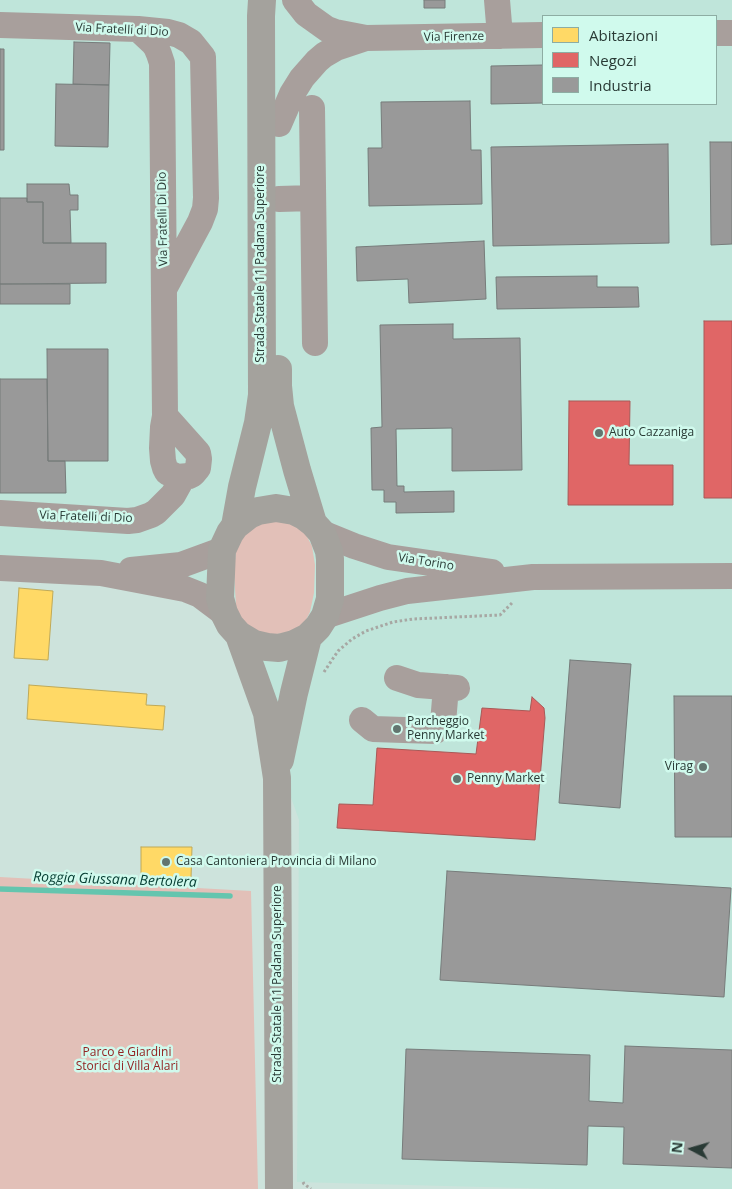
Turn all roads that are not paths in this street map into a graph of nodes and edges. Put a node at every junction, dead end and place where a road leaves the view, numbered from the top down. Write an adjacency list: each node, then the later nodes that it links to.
1 (295, 0): 10 (street, Via Firenze)
2 (497, 0): 9 (street)
3 (262, 4): 12 (main road, Strada Statale 11 Padana Superiore); 21 (main road, Strada Statale 11 Padana Superiore)
4 (0, 25): 5 (street, Via Fratelli di Dio)
5 (138, 29): 15 (street, Via Fratelli Di Dio); 16 (street, Via Fratelli di Dio)
6 (717, 33): 7 (street)
7 (732, 33)
8 (542, 35): 9 (street, Via Firenze)
9 (500, 36): 10 (street, Via Firenze)
10 (366, 38): 12 (street, Via Firenze)
11 (312, 108): 13 (street)
12 (279, 124): 14 (main road, Strada Statale 11 Padana Superiore)
13 (313, 198): 14 (street); 18 (street)
14 (278, 199): 22 (main road, Strada Statale 11 Padana Superiore)
15 (163, 204): 16 (street, Via Fratelli di Dio); 17 (street, Via Fratelli Di Dio)
16 (205, 209): 17 (street, Via Fratelli di Dio)
17 (164, 290): 19 (street, Via Fratelli Di Dio)
18 (315, 343)
19 (183, 477): 20 (street, Via Fratelli di Dio)
20 (0, 513)
21 (235, 526): 22 (main road, Strada Statale 11 Padana Superiore); 23 (main road, Strada Statale 11 Padana Superiore)
22 (318, 528): 27 (street, Via Torino); 29 (main road, Strada Statale 11 Padana Superiore)
23 (222, 550): 25 (street); 28 (main road, Strada Statale 11 Padana Superiore)
24 (0, 568): 25 (street)
25 (101, 573): 28 (street)
26 (732, 576): 27 (street, Via Torino)
27 (533, 577): 29 (street, Via Torino)
28 (224, 613): 30 (main road, Strada Statale 11 Padana Superiore)
29 (325, 616): 31 (main road, Strada Statale 11 Padana Superiore)
30 (239, 635): 31 (main road, Strada Statale 11 Padana Superiore); 34 (main road, Strada Statale 11 Padana Superiore)
31 (308, 637): 34 (main road, Strada Statale 11 Padana Superiore)
32 (397, 678): 33 (street)
33 (362, 720)
34 (277, 778): 35 (main road, Strada Statale 11 Padana Superiore)
35 (279, 1189)

